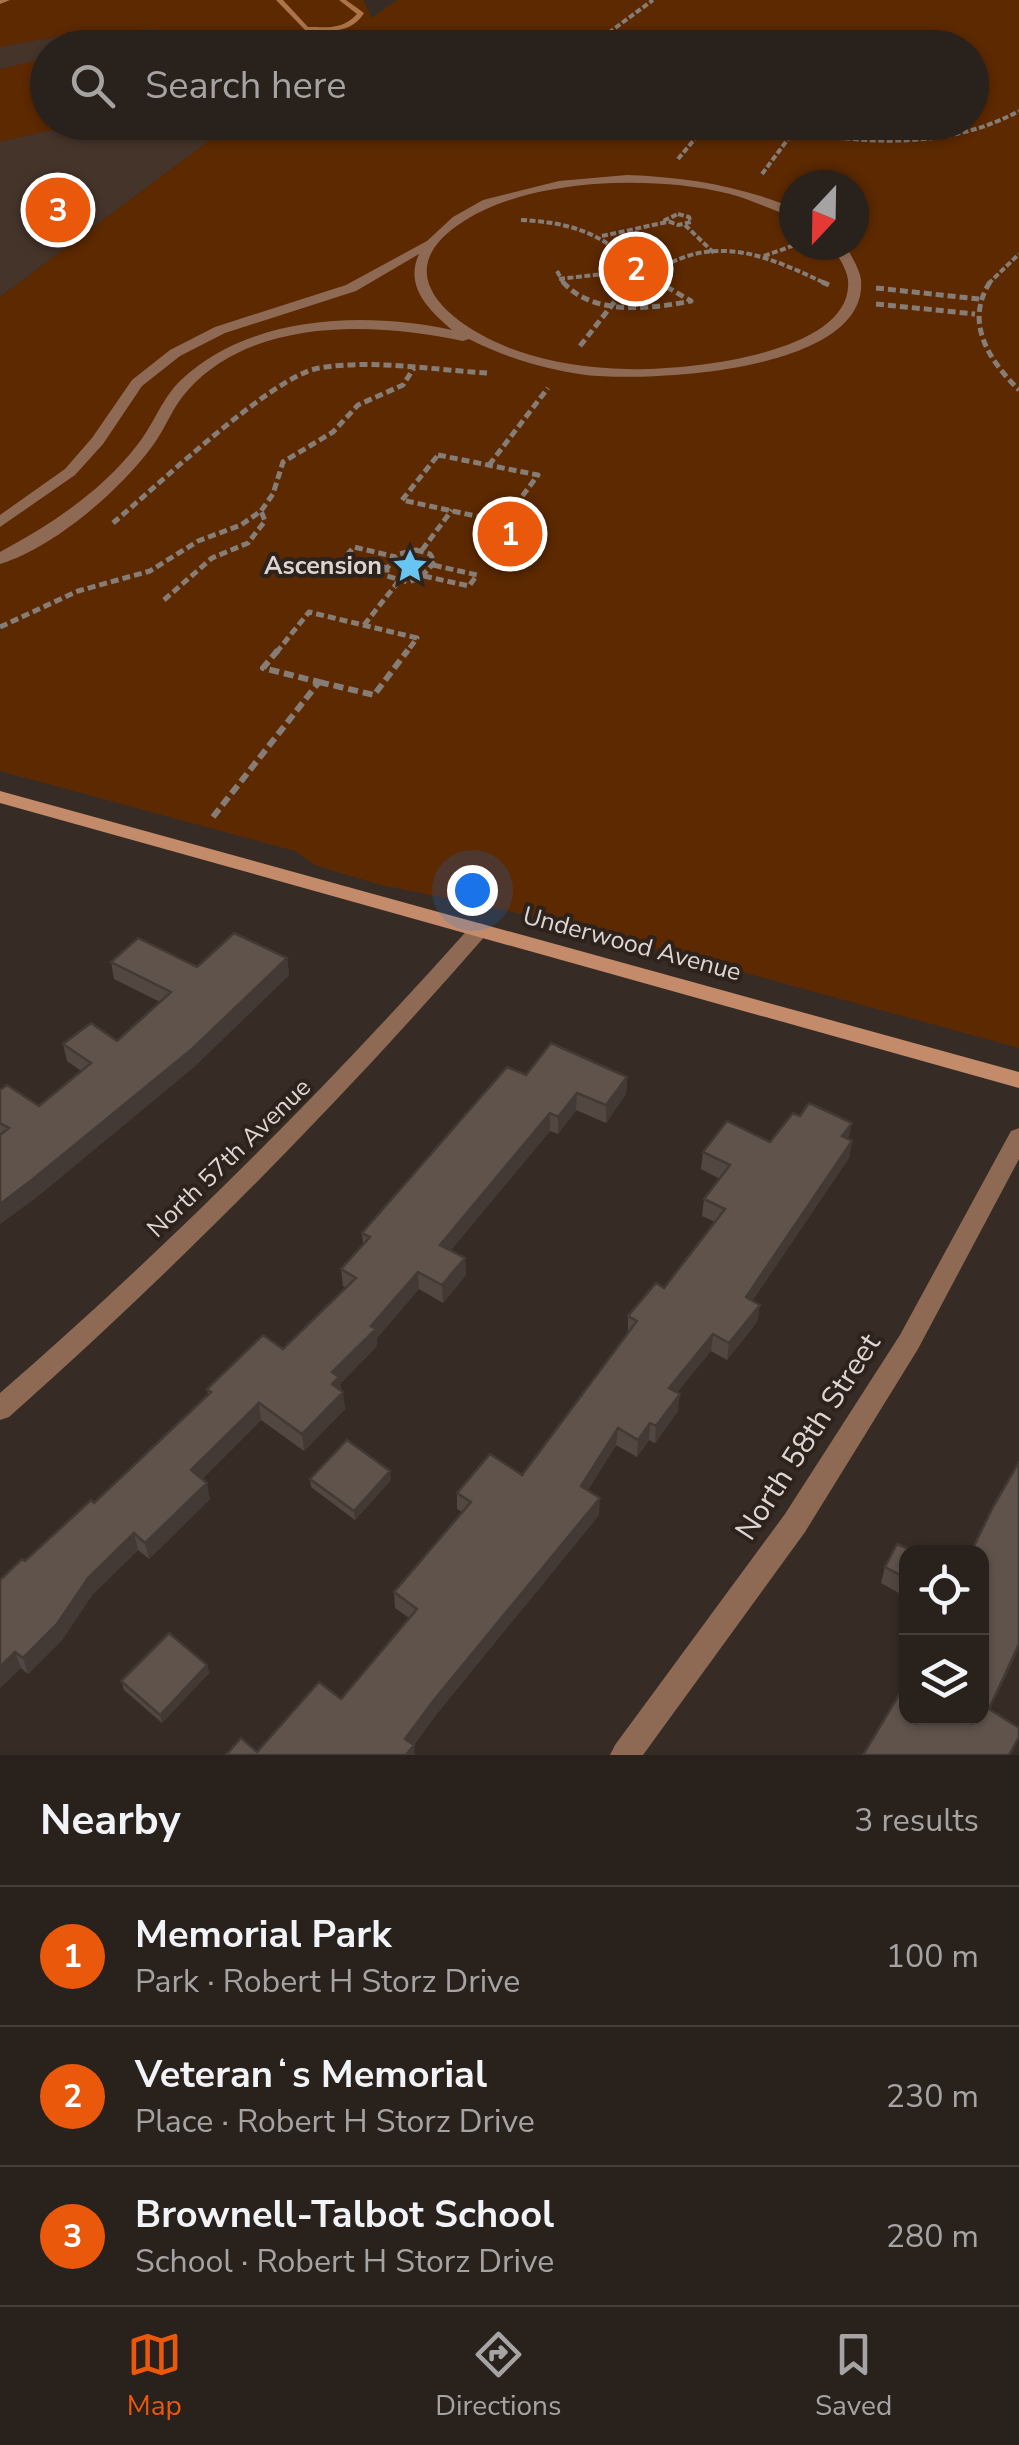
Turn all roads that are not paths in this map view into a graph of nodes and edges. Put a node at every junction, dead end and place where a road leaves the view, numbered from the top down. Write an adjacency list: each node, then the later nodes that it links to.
1 (779, 207): 2 (street)
2 (428, 244): 4 (street); 5 (street)
3 (847, 260): 4 (street)
4 (480, 341): 6 (street)
5 (0, 522)
6 (0, 559)
7 (0, 798): 8 (main road, Underwood Avenue)
8 (479, 930): 9 (main road, Underwood Avenue); 11 (street, North 57th Avenue)
9 (1019, 1080)
10 (1019, 1137): 12 (street, North 58th Street)
11 (0, 1408)
12 (624, 1755)

